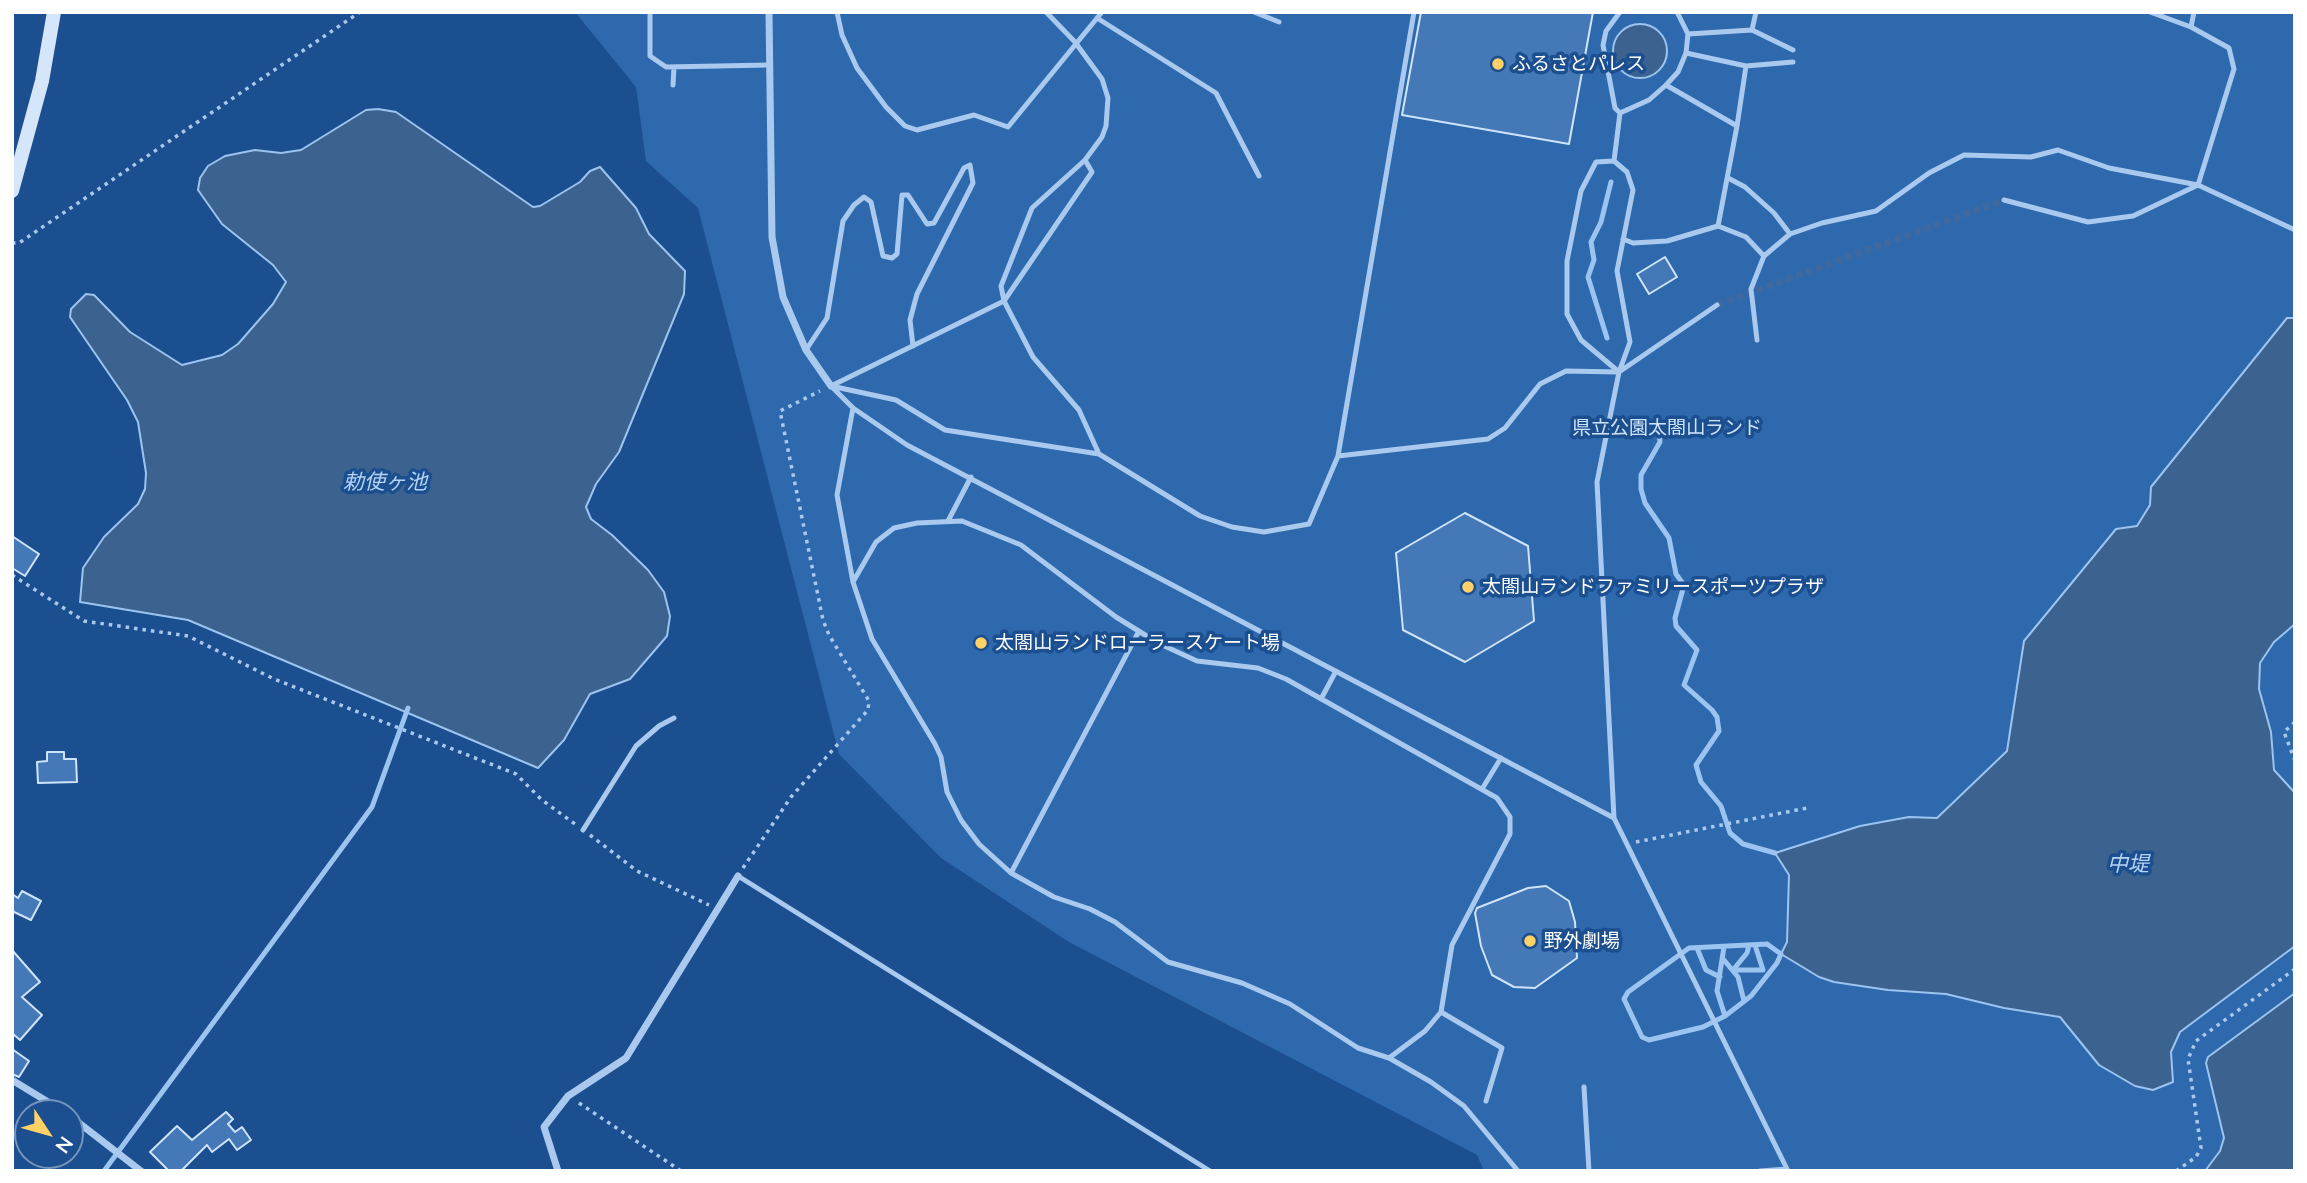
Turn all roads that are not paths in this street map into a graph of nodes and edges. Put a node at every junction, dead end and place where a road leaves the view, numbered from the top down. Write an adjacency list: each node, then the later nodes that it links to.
1 (54, 12): 35 (street)
2 (650, 12): 25 (lane)
3 (769, 12): 23 (street)
4 (837, 12): 19 (lane)
5 (1046, 12): 19 (lane)
6 (1102, 12): 14 (lane)
7 (1254, 12): 15 (lane)
8 (1414, 12): 51 (lane)
9 (1620, 12): 28 (lane)
10 (1756, 12): 17 (lane)
11 (2150, 12): 16 (lane)
12 (2194, 12): 16 (lane)
13 (1678, 13): 18 (lane)
14 (1097, 18): 19 (lane); 32 (lane)
15 (1279, 22)
16 (2191, 27): 34 (lane)
17 (1752, 30): 18 (lane); 20 (lane)
18 (1688, 34): 21 (lane)
19 (1075, 42): 30 (lane)
20 (1793, 50)
21 (1686, 53): 24 (lane); 27 (lane)
22 (1793, 62): 24 (lane)
23 (769, 65): 25 (lane); 46 (street)
24 (1746, 66): 29 (lane)
25 (674, 67): 26 (lane)
26 (673, 85)
27 (1666, 85): 28 (lane); 29 (lane)
28 (1620, 113): 31 (lane)
29 (1737, 126): 33 (lane)
30 (1085, 160): 42 (lane); 42 (lane)
31 (1614, 161): 40 (lane); 47 (lane)
32 (1259, 176)
33 (1727, 178): 37 (lane); 39 (lane)
34 (2198, 185): 36 (lane); 38 (lane); 39 (lane)
35 (12, 191)
36 (2004, 200)
37 (1718, 226): 40 (lane); 41 (lane)
38 (2295, 230)
39 (1790, 234): 41 (lane)
40 (1623, 239): 47 (lane)
41 (1765, 256): 44 (lane)
42 (1004, 300): 45 (lane); 50 (lane)
43 (1717, 305): 47 (lane)
44 (1757, 340)
45 (913, 346): 46 (lane); 48 (lane)
46 (806, 350): 48 (street)
47 (1619, 372): 51 (lane); 61 (lane)
48 (831, 386): 49 (lane); 50 (lane)
49 (853, 408): 52 (lane); 54 (lane)
50 (1099, 454): 51 (lane)
51 (1338, 456)
52 (971, 477): 53 (lane); 56 (lane)
53 (948, 521): 54 (lane); 55 (lane)
54 (853, 582): 63 (lane)
55 (1139, 631): 57 (lane); 63 (lane)
56 (1336, 671): 57 (lane); 59 (lane)
57 (1321, 699): 60 (lane)
58 (674, 718): 62 (lane)
59 (1501, 758): 60 (lane); 61 (lane)
60 (1482, 789): 65 (lane)
61 (1614, 818): 72 (lane)
62 (583, 830)
63 (1011, 873): 66 (lane)
64 (738, 876): 74 (street); 75 (lane)
65 (1441, 1012): 66 (lane); 70 (lane)
66 (1389, 1058): 76 (lane)
67 (12, 1080): 69 (street)
68 (1584, 1087): 77 (lane)
69 (43, 1099)
70 (1486, 1101)
71 (84, 1126): 73 (street)
72 (1788, 1170): 78 (lane)
73 (141, 1171)
74 (558, 1171)
75 (1210, 1171)
76 (1518, 1171)
77 (1589, 1171)
78 (1760, 1171)

